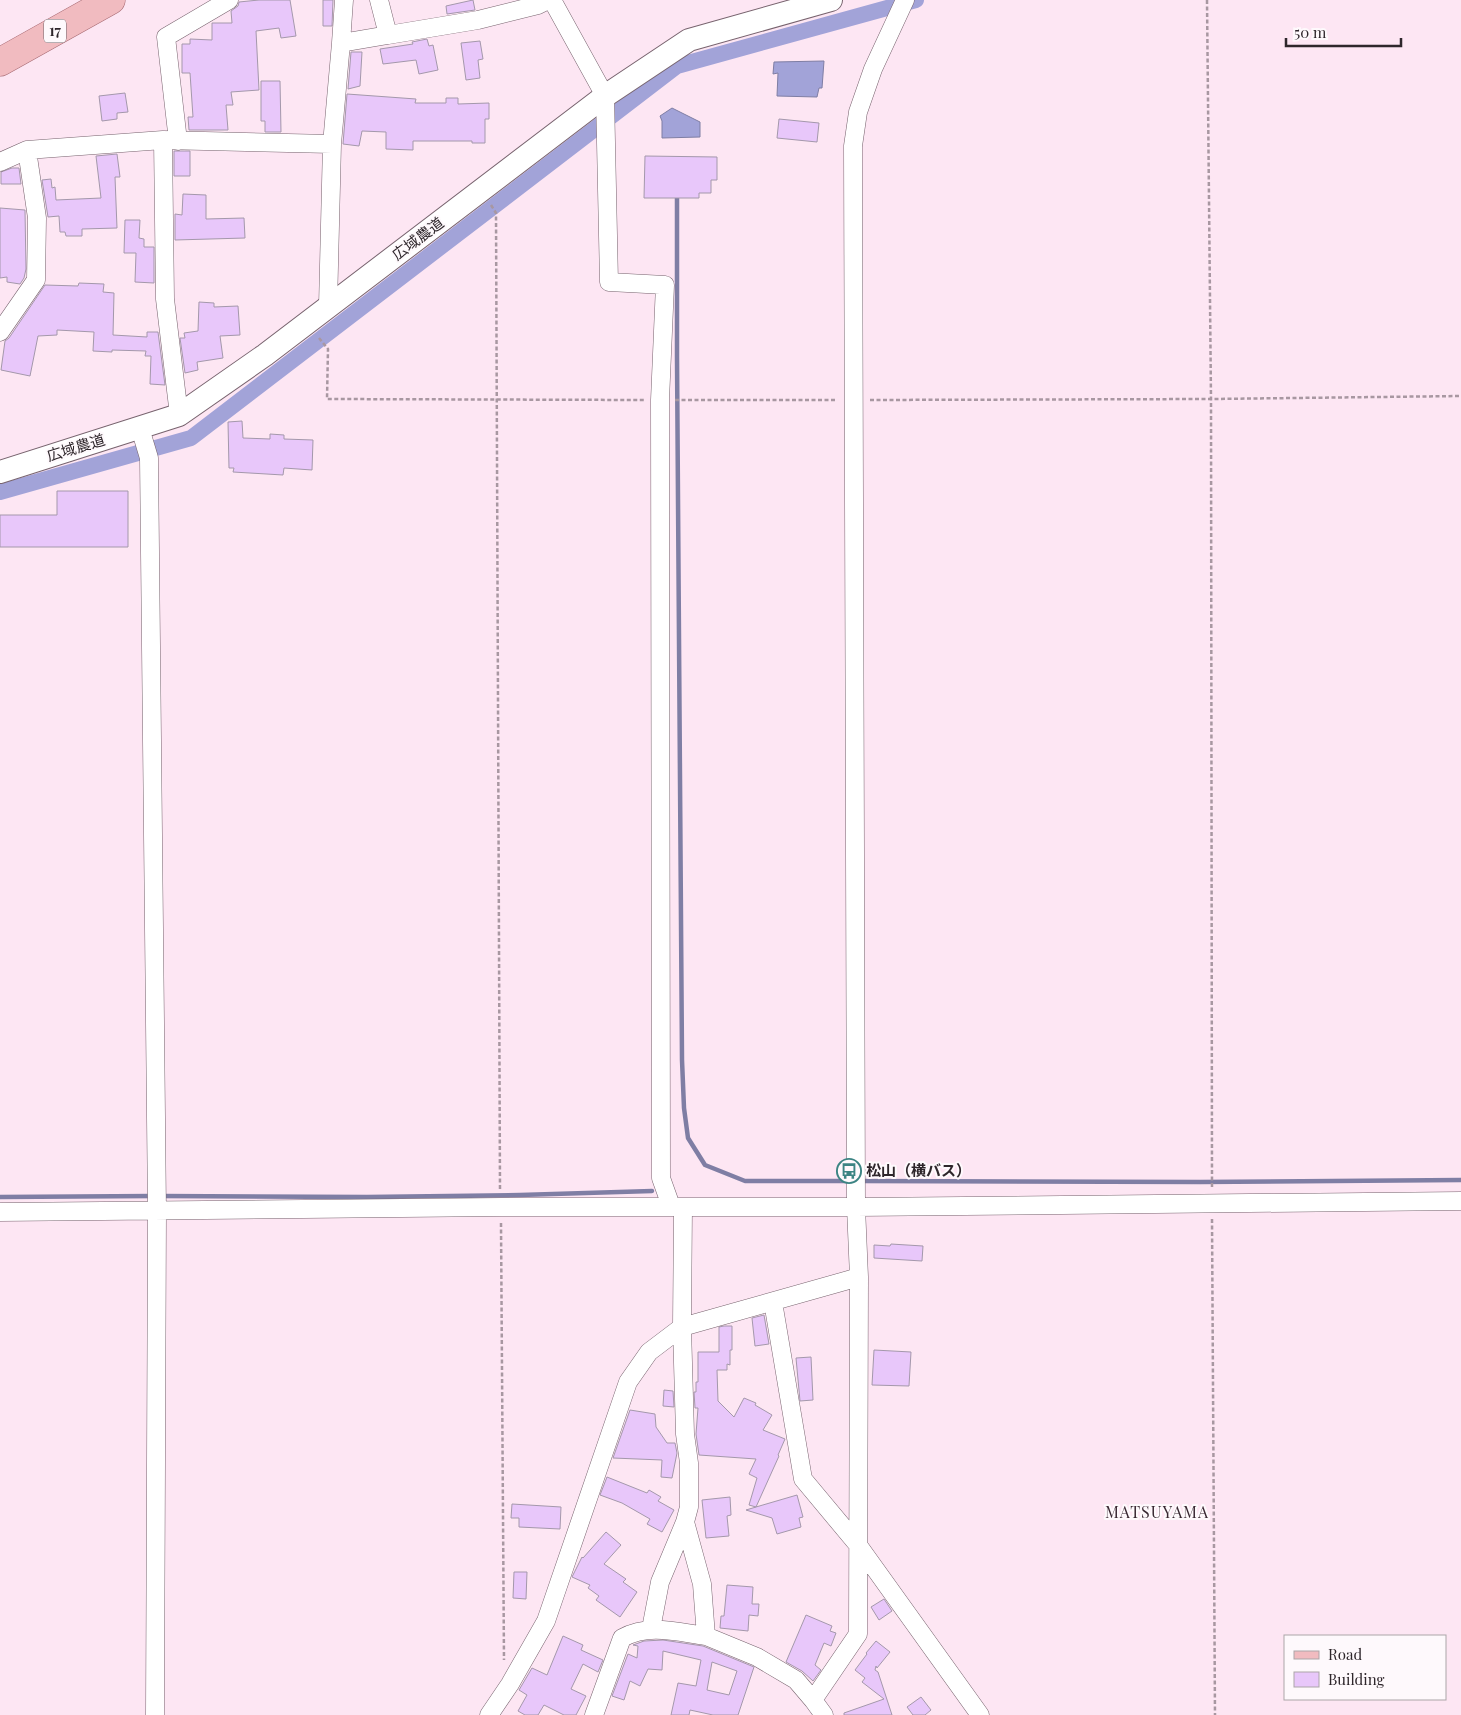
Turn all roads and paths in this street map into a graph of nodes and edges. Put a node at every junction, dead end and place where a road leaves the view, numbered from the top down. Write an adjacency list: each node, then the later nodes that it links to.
1 (111, 0): 11 (main road, 17)
2 (229, 0): 13 (street)
3 (344, 0): 10 (street)
4 (378, 0): 9 (street)
5 (550, 0): 9 (street); 12 (street)
6 (831, 0): 12 (street, 広域農道)
7 (904, 0): 28 (street)
8 (1207, 0): 25 (path)
9 (388, 35): 10 (street)
10 (341, 43): 14 (street)
11 (0, 62)
12 (605, 96): 17 (street, 広域農道); 26 (street)
13 (170, 140): 14 (street); 15 (street); 20 (street)
14 (332, 144): 18 (street)
15 (27, 150): 16 (street); 19 (street)
16 (0, 162)
17 (482, 191): 18 (street, 広域農道); 23 (path)
18 (328, 306): 20 (street, 広域農道)
19 (0, 332)
20 (179, 415): 21 (street, 広域農道)
21 (140, 428): 22 (street, 広域農道); 29 (street)
22 (0, 472)
23 (500, 1185)
24 (1461, 1201): 25 (street)
25 (1212, 1204): 28 (street); 45 (path)
26 (677, 1206): 27 (street); 28 (street); 33 (street)
27 (500, 1207): 29 (street); 38 (path)
28 (856, 1207): 31 (street)
29 (157, 1211): 30 (street); 40 (street)
30 (0, 1212)
31 (860, 1277): 32 (street); 35 (street)
32 (773, 1302): 33 (street); 35 (street)
33 (682, 1327): 34 (street); 38 (street)
34 (685, 1522): 36 (street); 37 (street)
35 (858, 1545): 39 (street); 44 (street)
36 (651, 1629): 37 (street); 42 (street)
37 (706, 1636): 39 (street)
38 (510, 1684): 41 (street)
39 (813, 1700): 43 (street)
40 (155, 1715)
41 (489, 1715)
42 (594, 1715)
43 (824, 1715)
44 (980, 1715)
45 (1215, 1715)

